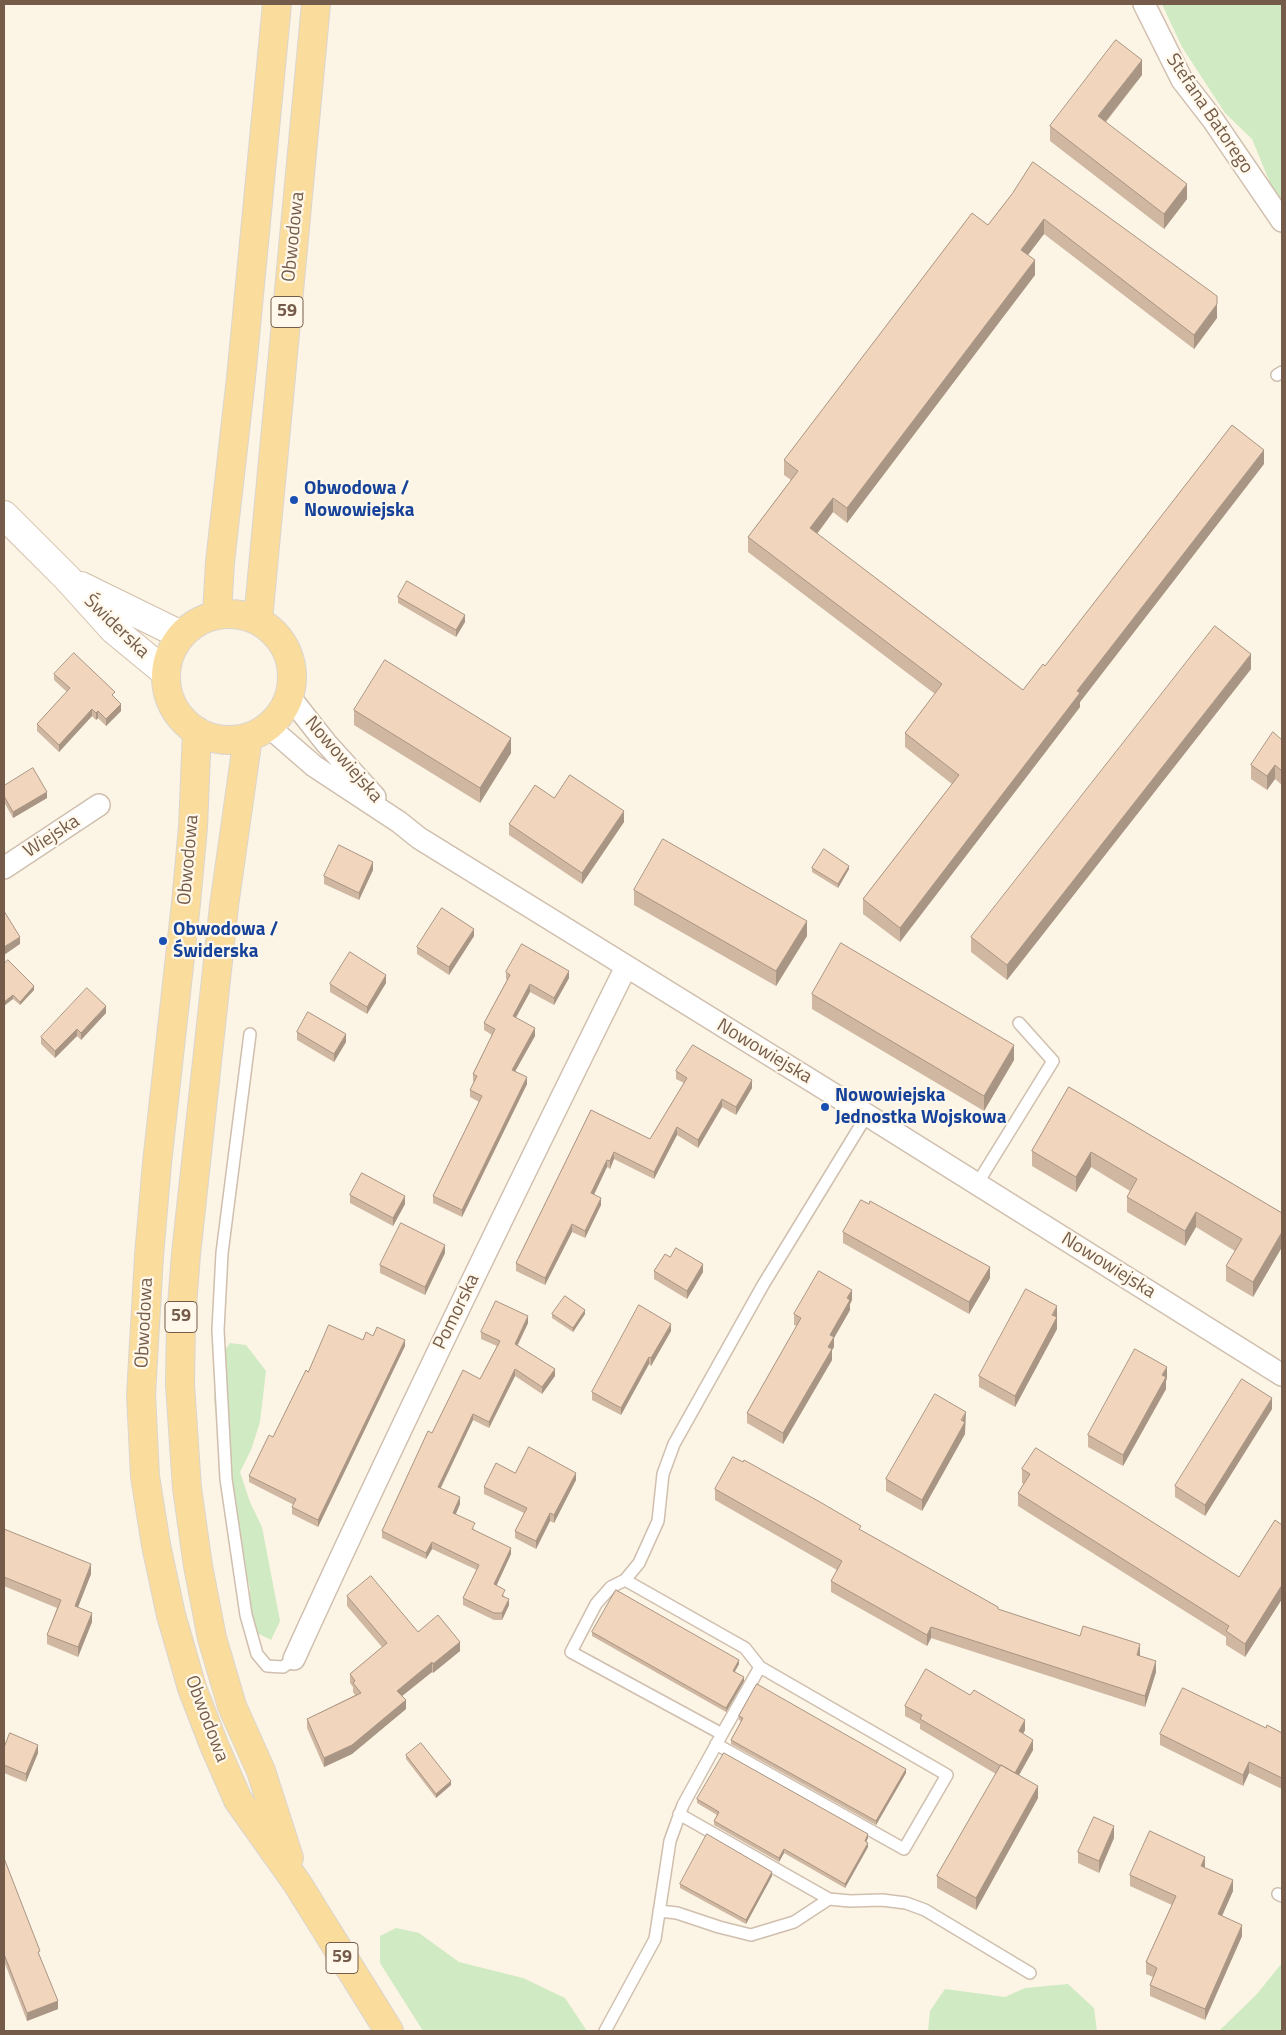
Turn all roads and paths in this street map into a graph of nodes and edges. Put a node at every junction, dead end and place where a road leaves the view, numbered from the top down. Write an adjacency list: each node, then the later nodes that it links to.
1 (277, 4): 7 (main road, Obwodowa / 59)
2 (316, 4): 8 (main road, Obwodowa / 59)
3 (1144, 4): 4 (street, Stefana Batorego)
4 (1282, 221)
5 (4, 515): 6 (street, Świderska)
6 (68, 580): 9 (street, Świderska); 10 (street, Świderska)
7 (217, 614): 8 (main road); 9 (main road)
8 (258, 620): 11 (main road)
9 (180, 635): 10 (main road)
10 (166, 672): 12 (main road)
11 (289, 696): 13 (main road); 15 (street, Nowowiejska)
12 (197, 731): 13 (main road); 29 (main road, Obwodowa / 59)
13 (258, 731): 15 (street, Nowowiejska); 29 (main road, Obwodowa / 59)
14 (99, 805): 16 (street, Wiejska)
15 (399, 822): 17 (street, Nowowiejska)
16 (4, 868)
17 (626, 967): 20 (street, Nowowiejska); 24 (street, Pomorska)
18 (1019, 1023): 21 (lane)
19 (250, 1034): 24 (lane)
20 (867, 1115): 21 (street, Nowowiejska); 23 (lane)
21 (977, 1184): 22 (street, Nowowiejska)
22 (1282, 1375)
23 (625, 1580): 25 (lane); 26 (lane)
24 (294, 1659)
25 (760, 1667): 26 (lane); 27 (lane)
26 (722, 1734): 27 (lane)
27 (716, 1744): 28 (lane)
28 (679, 1814): 30 (lane); 31 (lane)
29 (297, 1883): 33 (main road, Obwodowa / 59)
30 (830, 1899): 31 (lane); 32 (lane)
31 (659, 1911): 34 (lane)
32 (1030, 1973)
33 (389, 2031)
34 (605, 2031)

